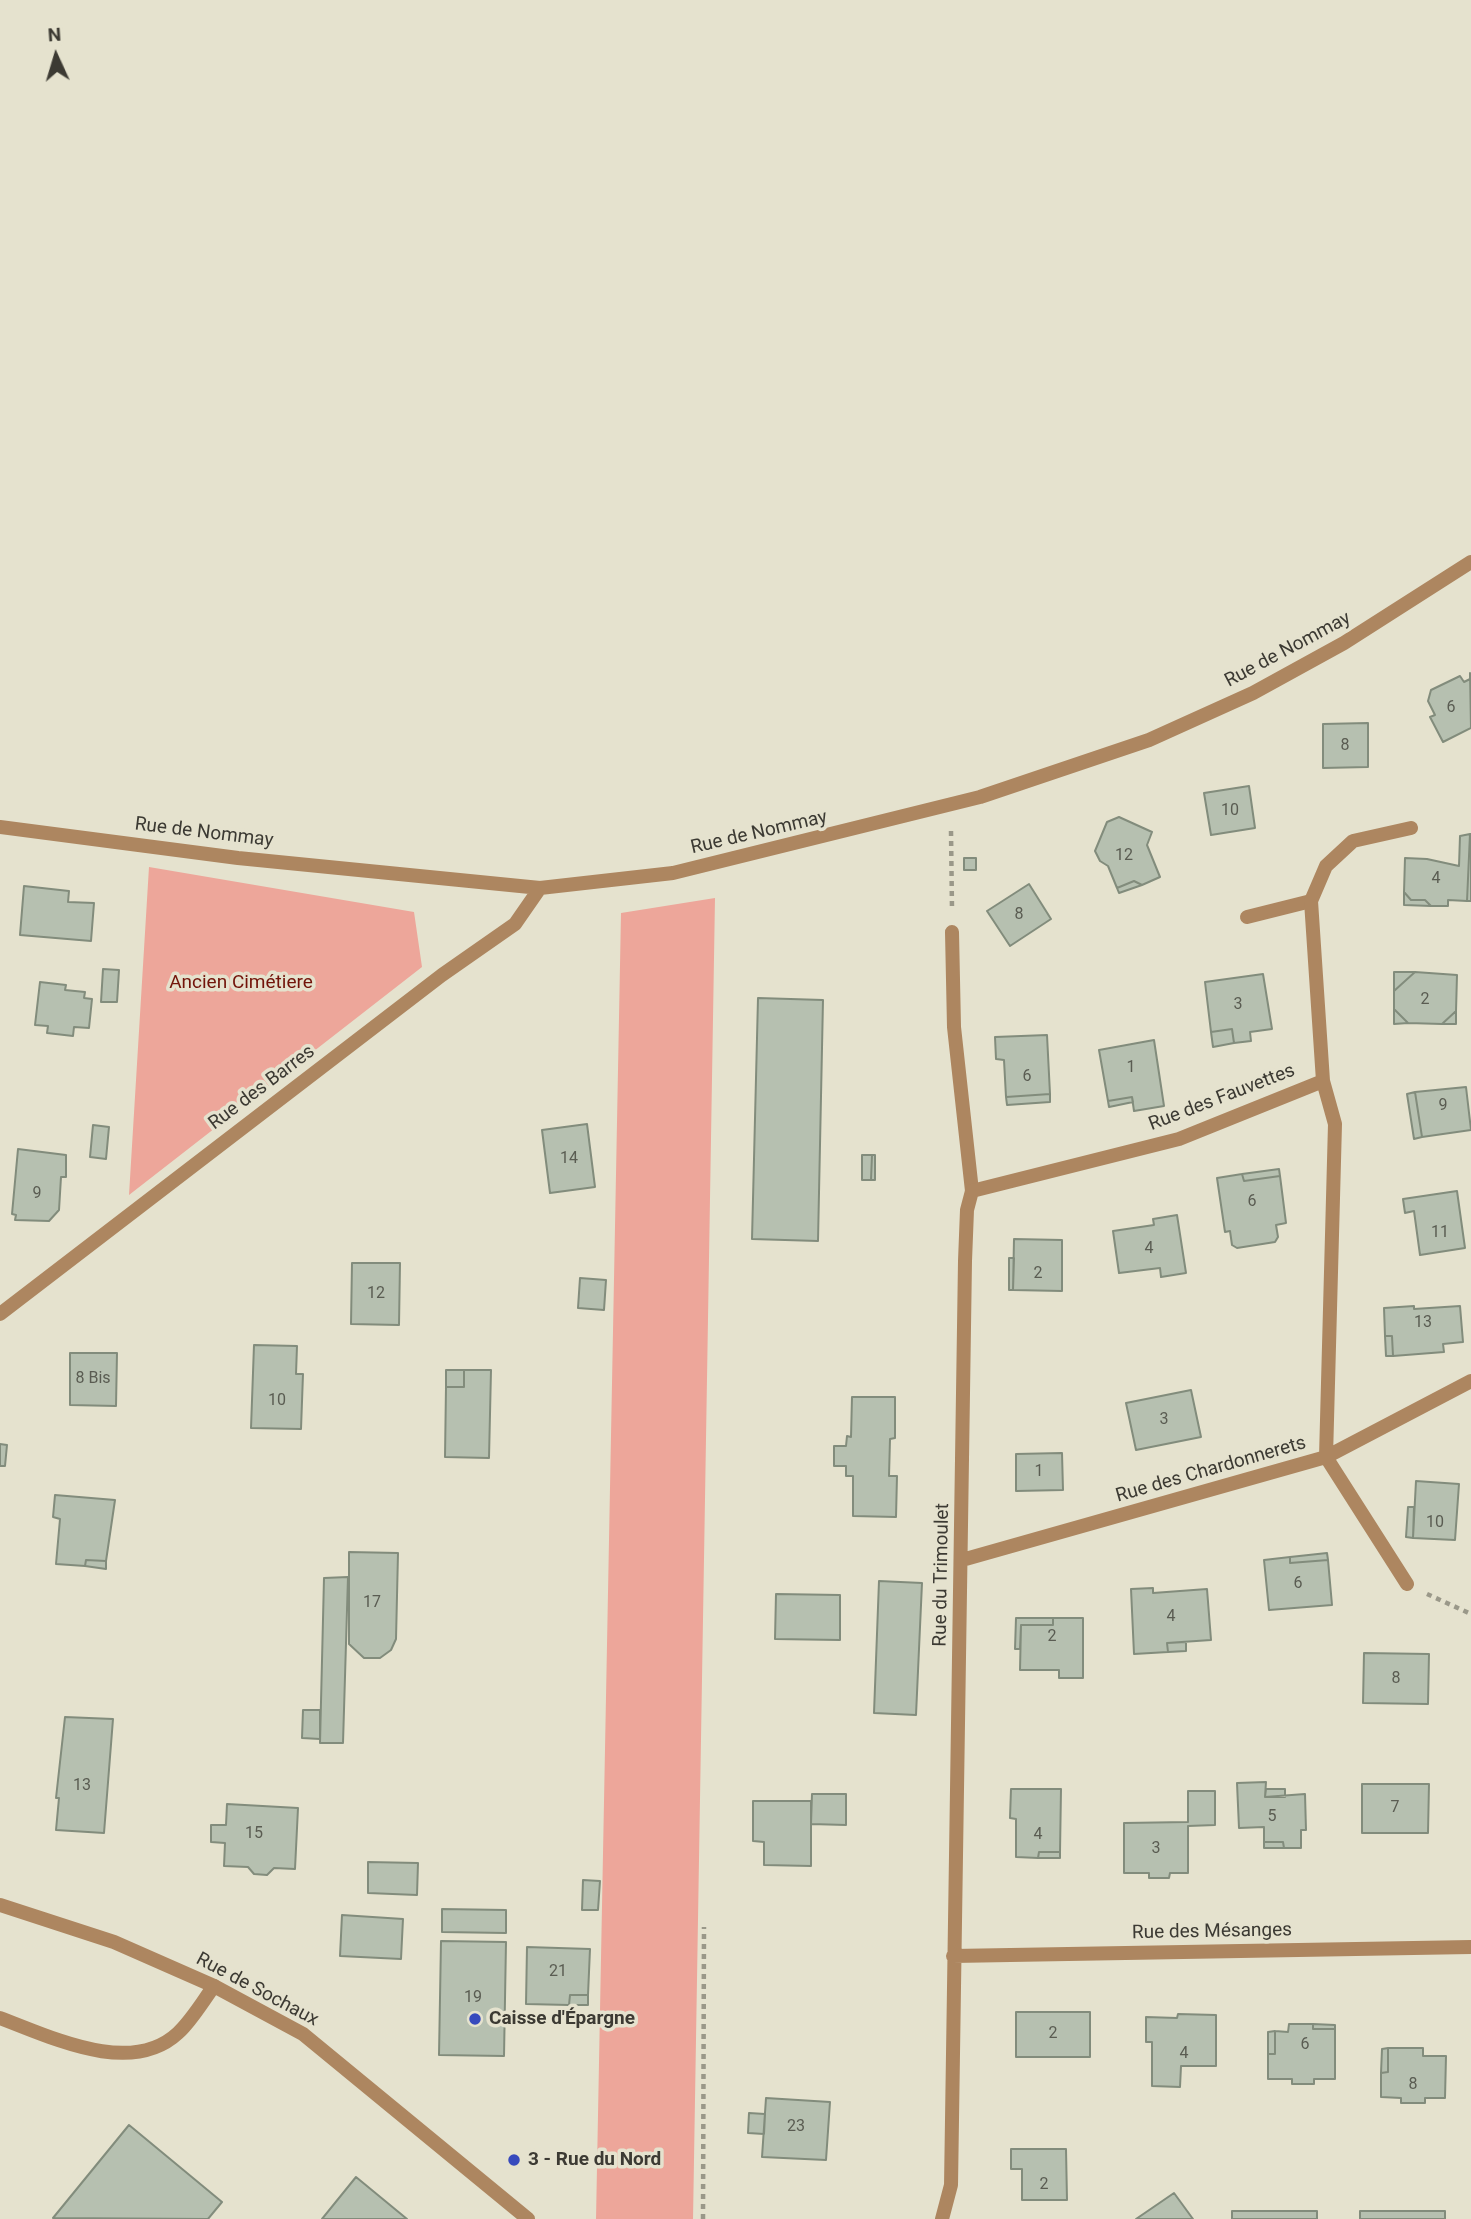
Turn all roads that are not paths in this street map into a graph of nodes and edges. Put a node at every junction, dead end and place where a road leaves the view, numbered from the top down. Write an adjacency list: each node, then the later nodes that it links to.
1 (1471, 562): 4 (street, Rue de Nommay)
2 (0, 827): 4 (street, Rue de Nommay)
3 (1411, 828): 5 (street)
4 (540, 888): 10 (street, Rue des Barres)
5 (1311, 901): 6 (street); 8 (street)
6 (1247, 916)
7 (952, 932): 9 (street, Rue du Trimoulet)
8 (1323, 1081): 9 (street, Rue des Fauvettes); 12 (street, Rue des Fauvettes)
9 (972, 1191): 13 (street, Rue du Trimoulet)
10 (0, 1314)
11 (1471, 1381): 12 (street)
12 (1326, 1457): 13 (street, Rue des Chardonnerets); 14 (street, Rue des Chardonnerets)
13 (962, 1560): 17 (street, Rue du Trimoulet)
14 (1407, 1584)
15 (0, 1905): 18 (street, Rue de Sochaux)
16 (1471, 1947): 17 (street, Rue des Mésanges)
17 (953, 1956): 21 (street, Rue du Trimoulet)
18 (214, 1986): 19 (street); 20 (street, Rue de Sochaux)
19 (0, 2018)
20 (528, 2219)
21 (942, 2219)

